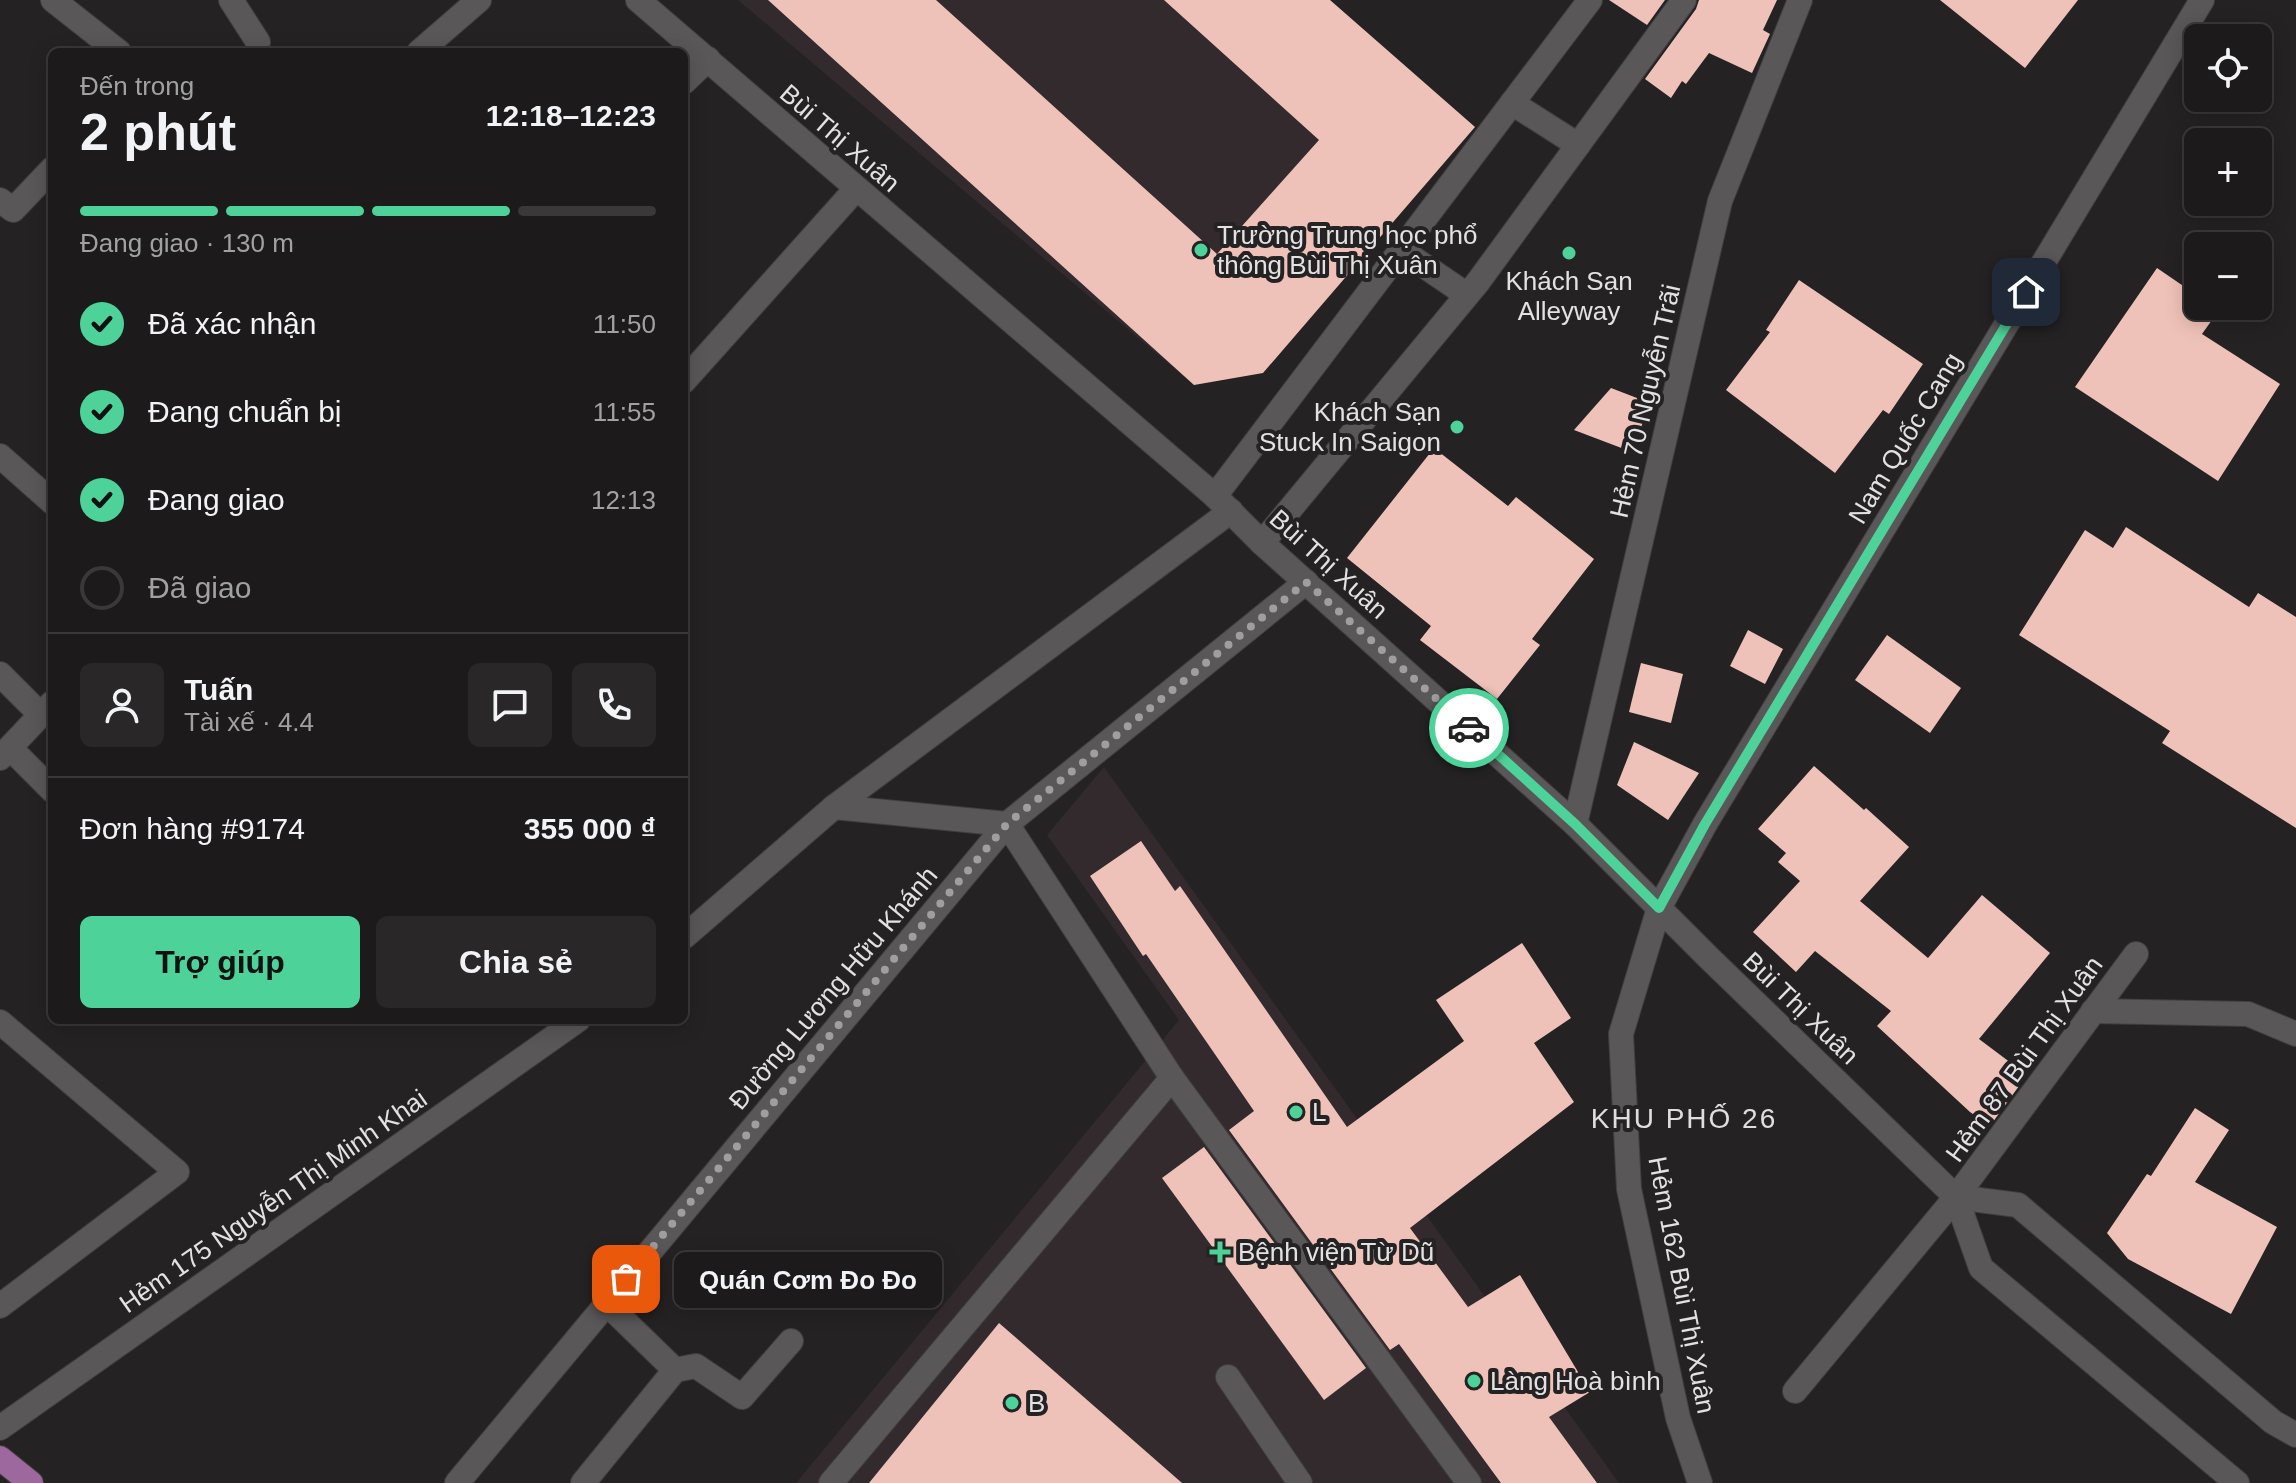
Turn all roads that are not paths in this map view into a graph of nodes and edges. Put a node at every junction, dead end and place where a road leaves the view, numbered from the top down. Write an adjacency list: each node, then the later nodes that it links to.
1 (53, 0): 10 (street)
2 (231, 0): 9 (street)
3 (479, 0): 11 (street)
4 (638, 0): 12 (street, Bùi Thị Xuân)
5 (1590, 0): 14 (street)
6 (1684, 0): 15 (street)
7 (1800, 0): 33 (street, Hẻm 70 Nguyễn Trãi)
8 (2202, 0): 34 (street, Nam Quốc Cang)
9 (258, 42)
10 (114, 48)
11 (424, 48)
12 (708, 59): 13 (street); 17 (street, Bùi Thị Xuân)
13 (688, 78)
14 (1512, 103): 15 (street); 19 (street)
15 (1578, 145): 20 (street)
16 (48, 173): 18 (street)
17 (856, 189): 21 (street); 24 (street, Bùi Thị Xuân)
18 (0, 200)
19 (1401, 250): 20 (street); 24 (street)
20 (1467, 295): 25 (street)
21 (688, 377)
22 (0, 456): 23 (street)
23 (48, 498)
24 (1223, 504): 25 (street, Bùi Thị Xuân); 31 (street)
25 (1262, 543): 26 (street, Bùi Thị Xuân)
26 (1306, 582): 32 (street, Đường Lương Hữu Khánh); 33 (street, Bùi Thị Xuân)
27 (0, 674): 28 (street)
28 (47, 709): 29 (street)
29 (5, 753): 30 (street)
30 (48, 787)
31 (834, 807): 32 (street); 35 (street)
32 (1007, 824): 41 (street); 43 (street, Đường Lương Hữu Khánh)
33 (1575, 824): 34 (street, Bùi Thị Xuân)
34 (1659, 908): 42 (street, Bùi Thị Xuân); 58 (street, Hẻm 162 Bùi Thị Xuân)
35 (688, 934)
36 (2136, 954): 37 (street, Hẻm 87 Bùi Thị Xuân)
37 (2093, 1011): 40 (street); 42 (street, Hẻm 87 Bùi Thị Xuân)
38 (0, 1022): 44 (street)
39 (572, 1024): 49 (street, Hẻm 175 Nguyễn Thị Minh Khai)
40 (2296, 1034)
41 (1172, 1078): 55 (street); 57 (street)
42 (1956, 1197): 48 (street, Hẻm 87 Bùi Thị Xuân); 50 (street); 59 (street, Bùi Thị Xuân)
43 (606, 1303): 46 (street); 53 (street, Đường Lương Hữu Khánh)
44 (0, 1306)
45 (791, 1341): 46 (street)
46 (675, 1370): 54 (street)
47 (1228, 1377): 56 (street)
48 (1795, 1391)
49 (0, 1428)
50 (2296, 1435)
51 (0, 1458): 52 (main road)
52 (31, 1483)
53 (457, 1483)
54 (583, 1483)
55 (831, 1483)
56 (1300, 1483)
57 (1469, 1483)
58 (1700, 1483)
59 (2237, 1483)

